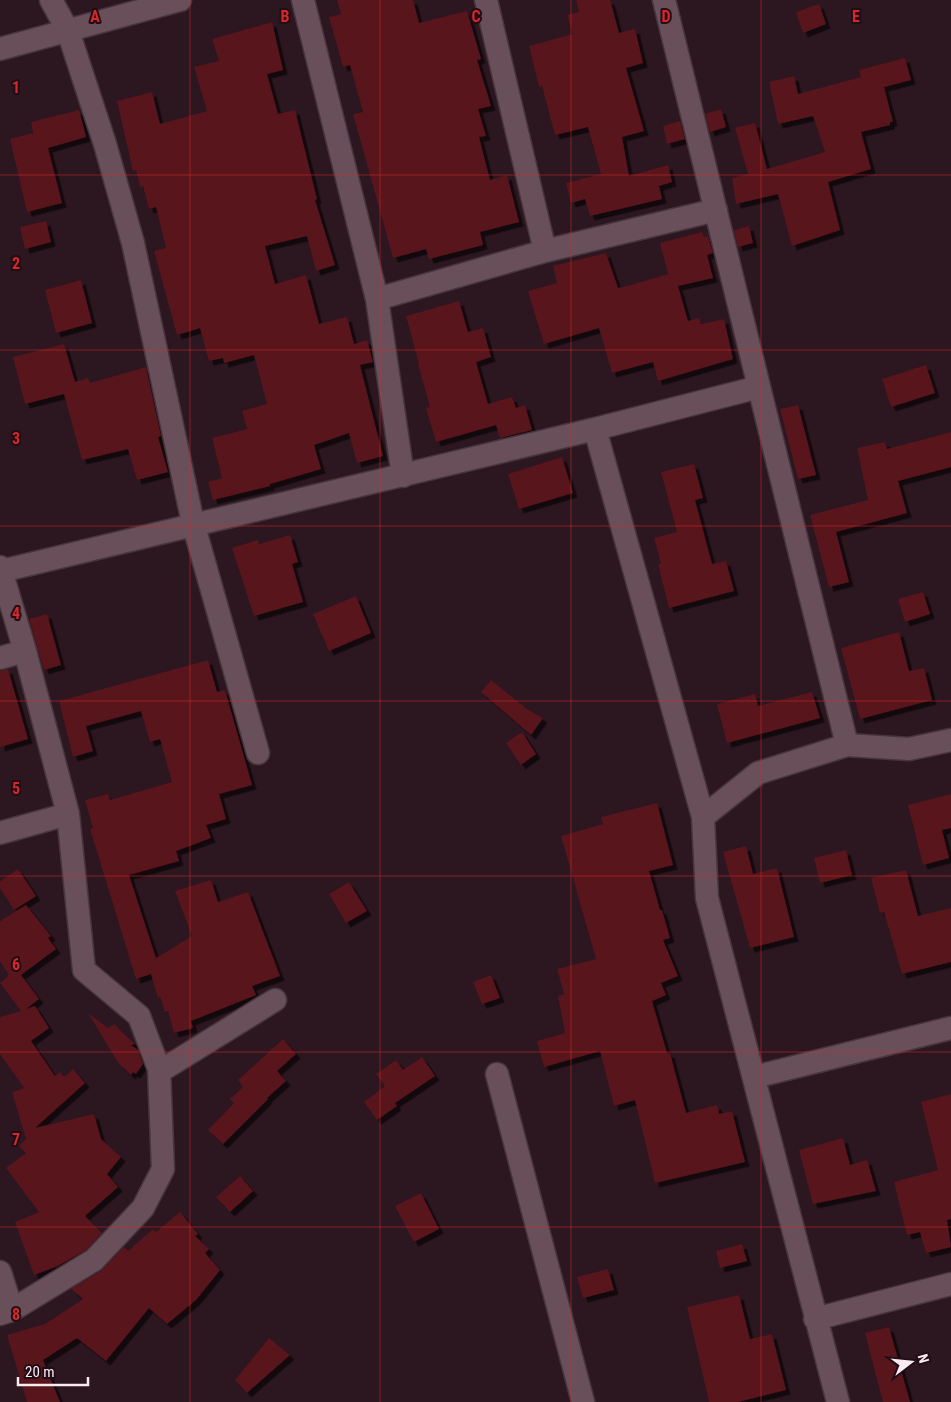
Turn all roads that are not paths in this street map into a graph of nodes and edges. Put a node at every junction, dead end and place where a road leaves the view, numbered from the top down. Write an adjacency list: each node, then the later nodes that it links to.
1 (51, 0): 6 (street)
2 (180, 0): 6 (street)
3 (304, 0): 10 (street)
4 (486, 0): 9 (street)
5 (664, 0): 8 (street)
6 (68, 31): 7 (street); 14 (street)
7 (0, 49)
8 (716, 210): 9 (street); 11 (street)
9 (546, 251): 10 (street)
10 (377, 299): 13 (street)
11 (759, 386): 12 (street); 19 (street)
12 (595, 429): 13 (street); 22 (street)
13 (403, 476): 14 (street)
14 (193, 523): 15 (street); 20 (street)
15 (1, 569): 16 (street)
16 (25, 651): 17 (street); 21 (street)
17 (0, 658)
18 (951, 740): 19 (street)
19 (847, 745): 22 (street)
20 (258, 753)
21 (68, 814): 23 (street); 26 (street)
22 (702, 817): 28 (street)
23 (0, 833)
24 (275, 1000): 26 (street)
25 (951, 1028): 28 (street)
26 (159, 1072): 31 (street)
27 (497, 1074): 33 (street)
28 (754, 1077): 32 (street)
29 (0, 1272): 31 (street)
30 (951, 1284): 32 (street)
31 (6, 1312)
32 (815, 1319): 34 (street)
33 (583, 1402)
34 (838, 1402)

